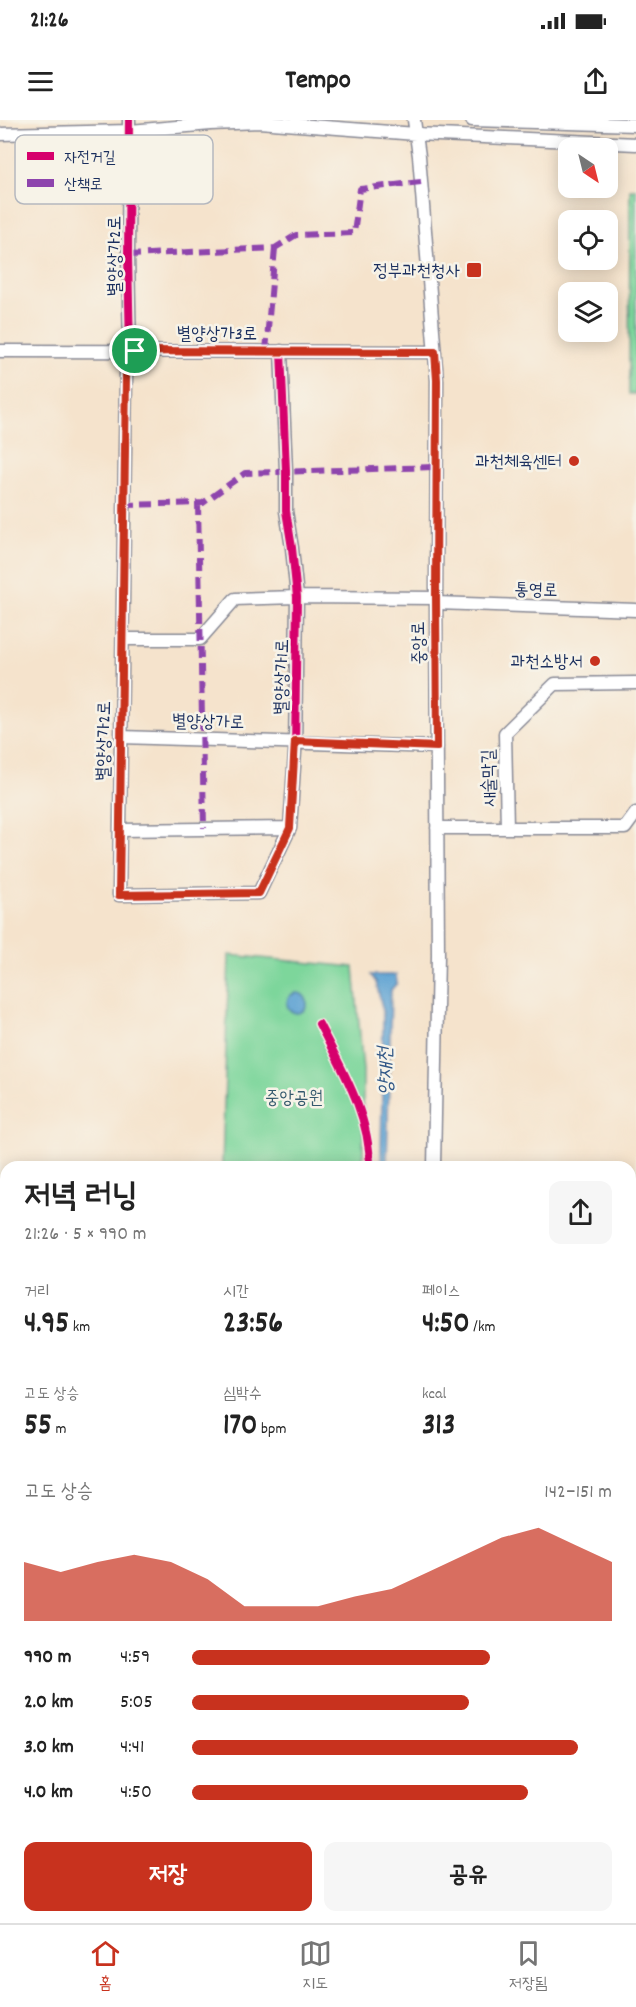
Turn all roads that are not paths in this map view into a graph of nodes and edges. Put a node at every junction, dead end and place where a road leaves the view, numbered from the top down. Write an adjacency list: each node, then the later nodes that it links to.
1 (414, 120): 6 (street, 중앙로)
2 (472, 120): 4 (street)
3 (130, 125): 5 (street); 6 (street)
4 (636, 125)
5 (0, 134)
6 (416, 134): 7 (street); 12 (street, 중앙로)
7 (636, 144)
8 (129, 204): 10 (street, 별양상가2로)
9 (0, 351): 10 (street, 별양상가3로)
10 (130, 351): 11 (street, 별양상가3로); 16 (street, 별양상가2로)
11 (281, 351): 12 (street, 별양상가3로); 13 (street, 별양상가1로)
12 (435, 352): 14 (street, 중앙로)
13 (297, 597): 14 (street, 통영로); 16 (street, 통영로); 19 (street, 별양상가1로)
14 (436, 601): 15 (street, 통영로); 20 (street, 중앙로)
15 (636, 610)
16 (123, 639): 18 (street, 별양상가2로)
17 (636, 683): 24 (street, 새술막길)
18 (122, 737): 19 (street, 별양상가로); 25 (street, 별양상가2로)
19 (295, 741): 20 (street, 별양상가로); 22 (street, 별양상가1로)
20 (437, 747): 23 (street, 중앙로)
21 (636, 813): 24 (street, 새술막길)
22 (290, 828): 25 (street); 26 (street, 별양상가1로)
23 (437, 828): 24 (street, 새술막길); 27 (street, 중앙로)
24 (507, 828)
25 (120, 830): 26 (street, 별양상가2로)
26 (119, 895)
27 (434, 1161)

